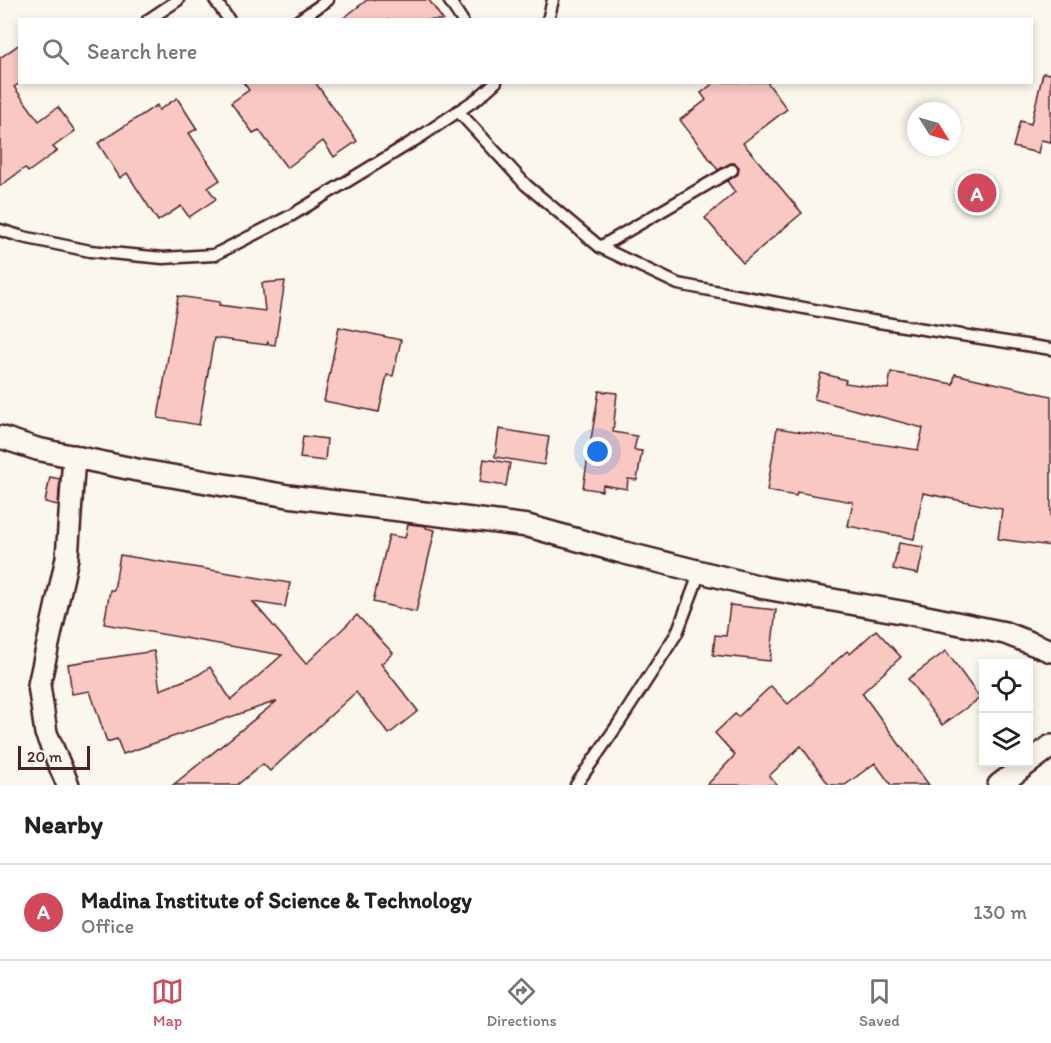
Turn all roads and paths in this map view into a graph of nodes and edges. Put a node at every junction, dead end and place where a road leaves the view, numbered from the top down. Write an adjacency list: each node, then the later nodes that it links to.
1 (178, 0): 6 (lane)
2 (215, 0): 7 (lane)
3 (328, 0): 8 (lane)
4 (449, 0): 9 (lane)
5 (553, 0): 10 (lane)
6 (151, 18)
7 (228, 18)
8 (302, 18)
9 (461, 18)
10 (548, 18)
11 (494, 84): 12 (lane)
12 (458, 111): 14 (lane); 15 (lane)
13 (732, 170): 15 (lane)
14 (0, 230)
15 (600, 247): 16 (lane)
16 (1051, 349)
17 (0, 437): 18 (street)
18 (74, 456): 19 (street); 22 (street)
19 (700, 572): 20 (street); 23 (lane)
20 (1051, 651)
21 (1051, 746): 24 (street)
22 (68, 785)
23 (576, 785)
24 (999, 785)

